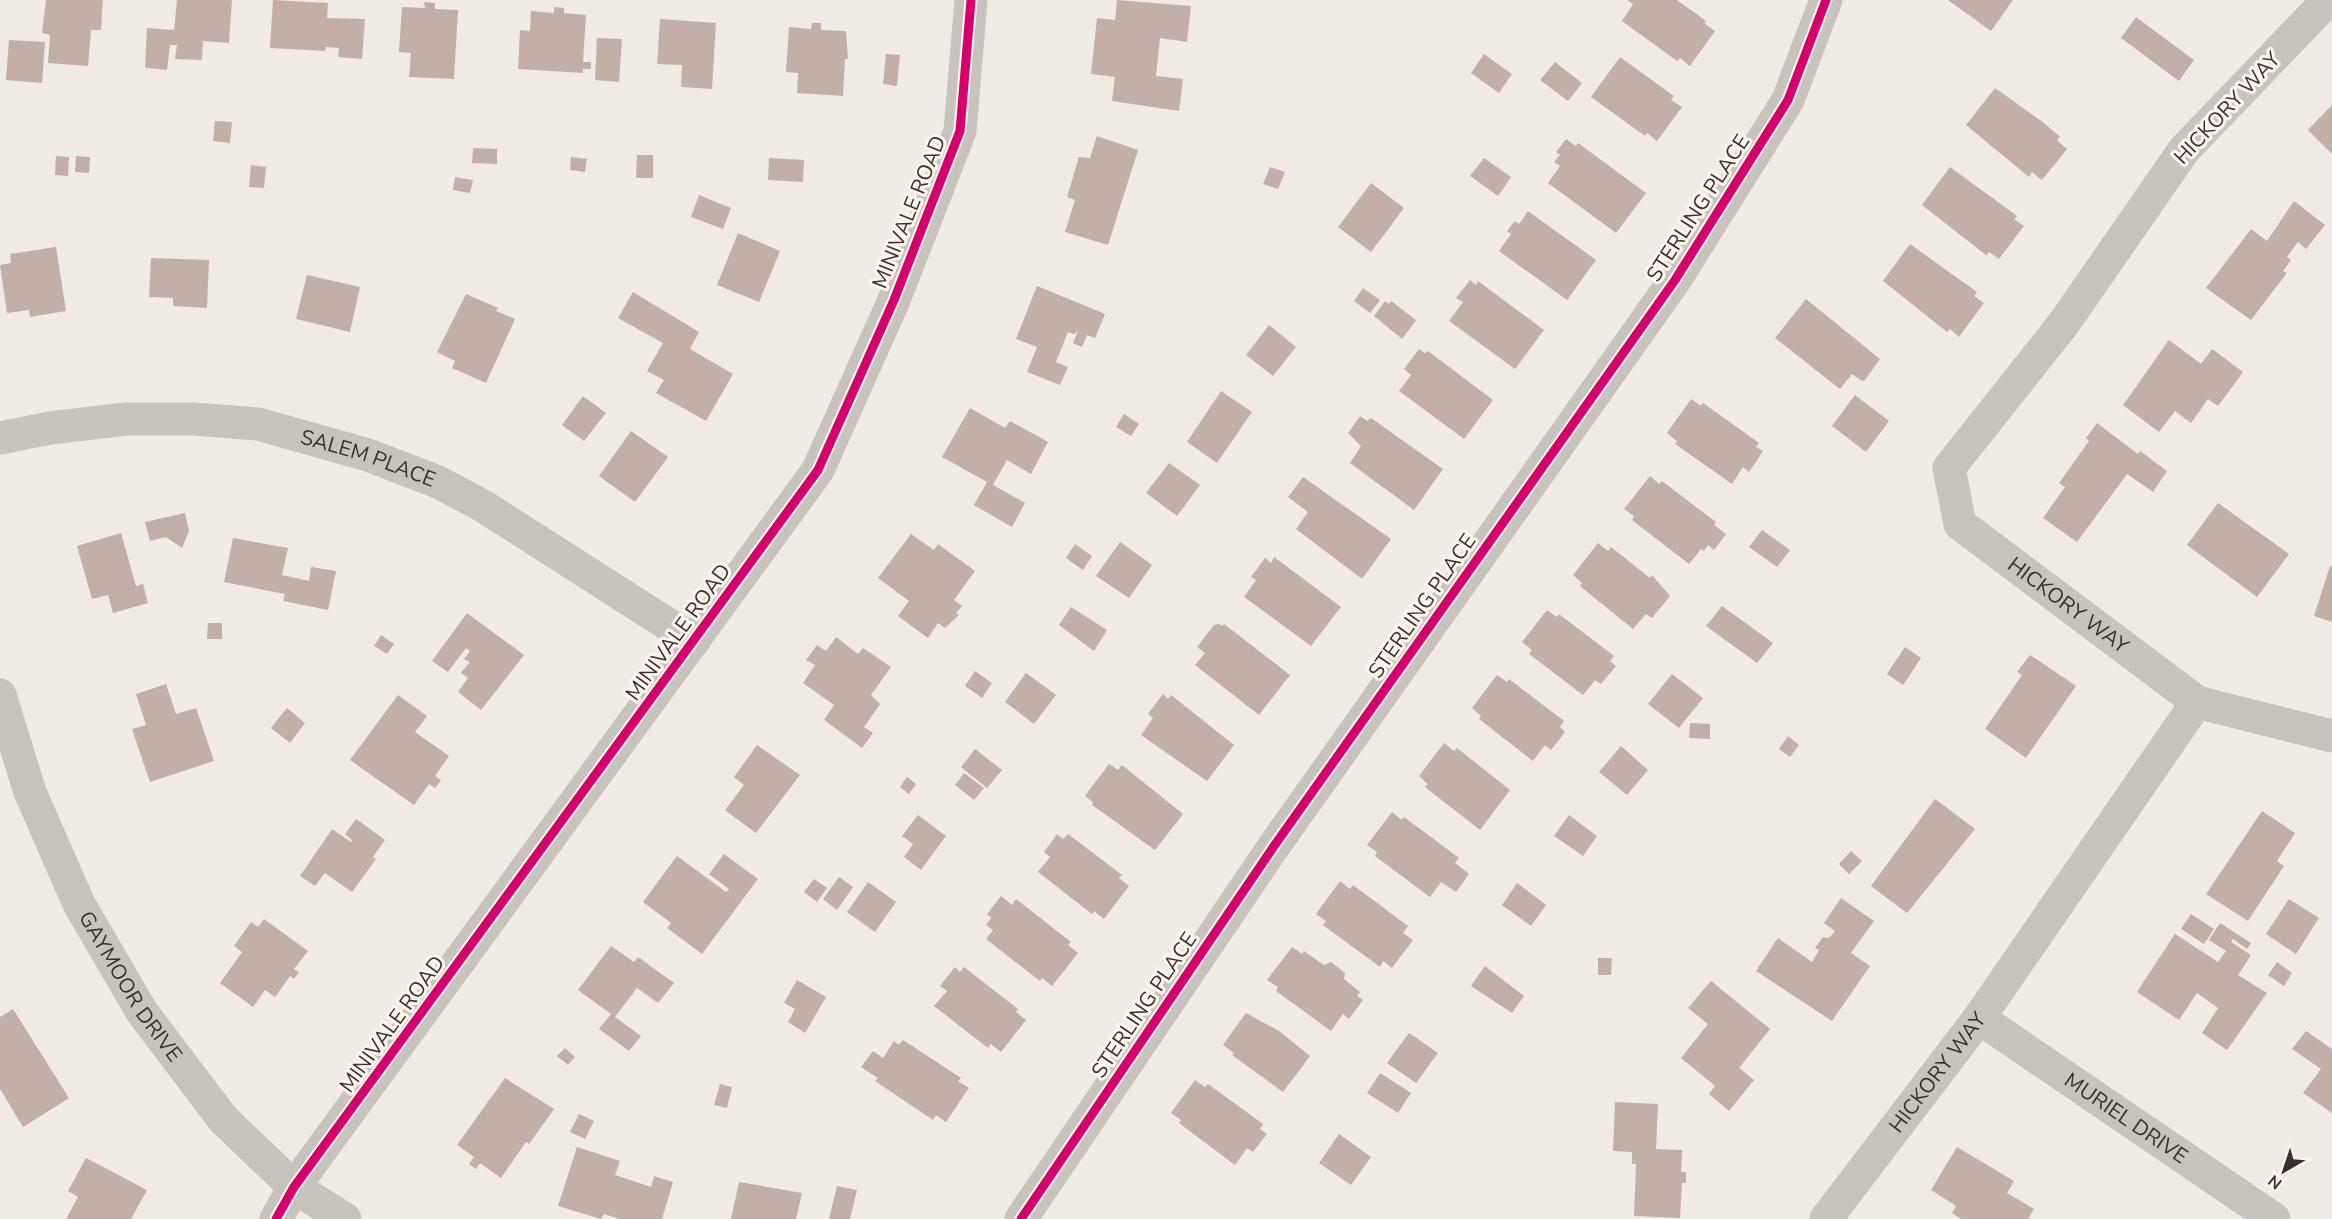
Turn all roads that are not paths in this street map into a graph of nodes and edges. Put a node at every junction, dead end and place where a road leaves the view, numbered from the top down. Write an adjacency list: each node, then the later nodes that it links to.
1 (970, 0): 5 (street, MINIVALE ROAD)
2 (1826, 0): 13 (street, STERLING PLACE)
3 (2328, 0): 7 (street, HICKORY WAY)
4 (0, 438): 5 (street, SALEM PLACE)
5 (694, 641): 10 (street, MINIVALE ROAD)
6 (0, 695): 10 (street, GAYMOOR DRIVE)
7 (2197, 702): 8 (street); 9 (street, HICKORY WAY)
8 (2332, 736)
9 (1979, 1018): 14 (street, HICKORY WAY); 15 (street, MURIEL DRIVE)
10 (294, 1188): 11 (street, MINIVALE ROAD); 12 (street, GAYMOOR DRIVE)
11 (276, 1219)
12 (345, 1219)
13 (1021, 1219)
14 (1826, 1219)
15 (2274, 1219)

